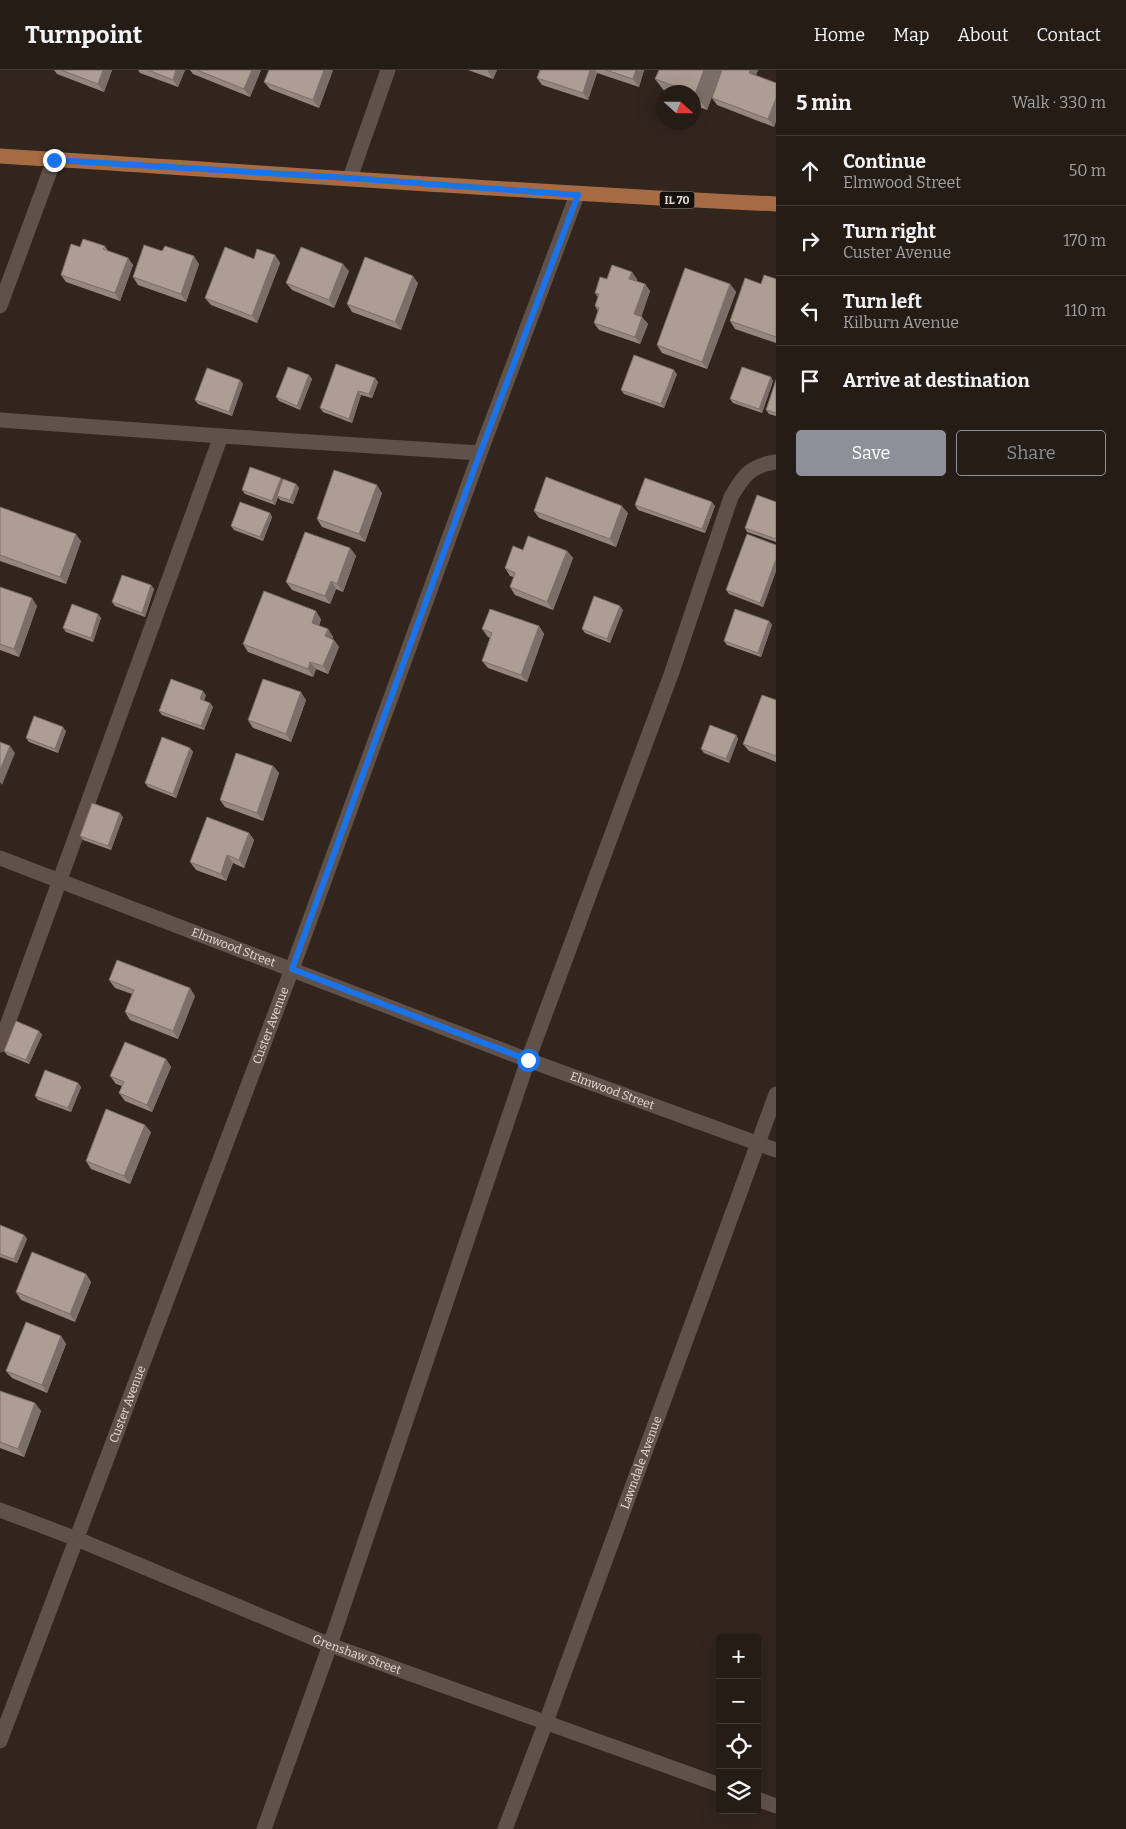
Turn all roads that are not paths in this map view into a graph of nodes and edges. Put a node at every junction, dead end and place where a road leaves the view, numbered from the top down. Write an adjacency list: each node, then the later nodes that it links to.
1 (388, 70): 4 (street)
2 (0, 156): 3 (main road, IL 70)
3 (54, 160): 4 (main road, IL 70); 7 (street)
4 (350, 178): 5 (main road, IL 70)
5 (578, 195): 6 (main road, IL 70); 10 (street, Custer Avenue)
6 (776, 204)
7 (0, 306)
8 (0, 420): 9 (street)
9 (221, 436): 10 (street); 13 (street)
10 (480, 453): 14 (street, Custer Avenue)
11 (776, 462): 16 (street)
12 (0, 858): 13 (street, Elmwood Street)
13 (60, 881): 14 (street, Elmwood Street); 15 (street)
14 (292, 969): 16 (street, Elmwood Street); 21 (street, Custer Avenue)
15 (0, 1045)
16 (528, 1060): 18 (street, Elmwood Street); 22 (street)
17 (776, 1094): 18 (street, Lawndale Avenue)
18 (758, 1143): 19 (street, Elmwood Street); 23 (street, Lawndale Avenue)
19 (776, 1150)
20 (0, 1510): 21 (street, Grenshaw Street)
21 (77, 1539): 22 (street, Grenshaw Street); 24 (street, Custer Avenue)
22 (330, 1645): 23 (street, Grenshaw Street); 28 (street)
23 (546, 1722): 25 (street, Grenshaw Street); 29 (street, Lawndale Avenue)
24 (0, 1741)
25 (716, 1784)
26 (761, 1800): 27 (street)
27 (776, 1806)
28 (264, 1829)
29 (505, 1829)

